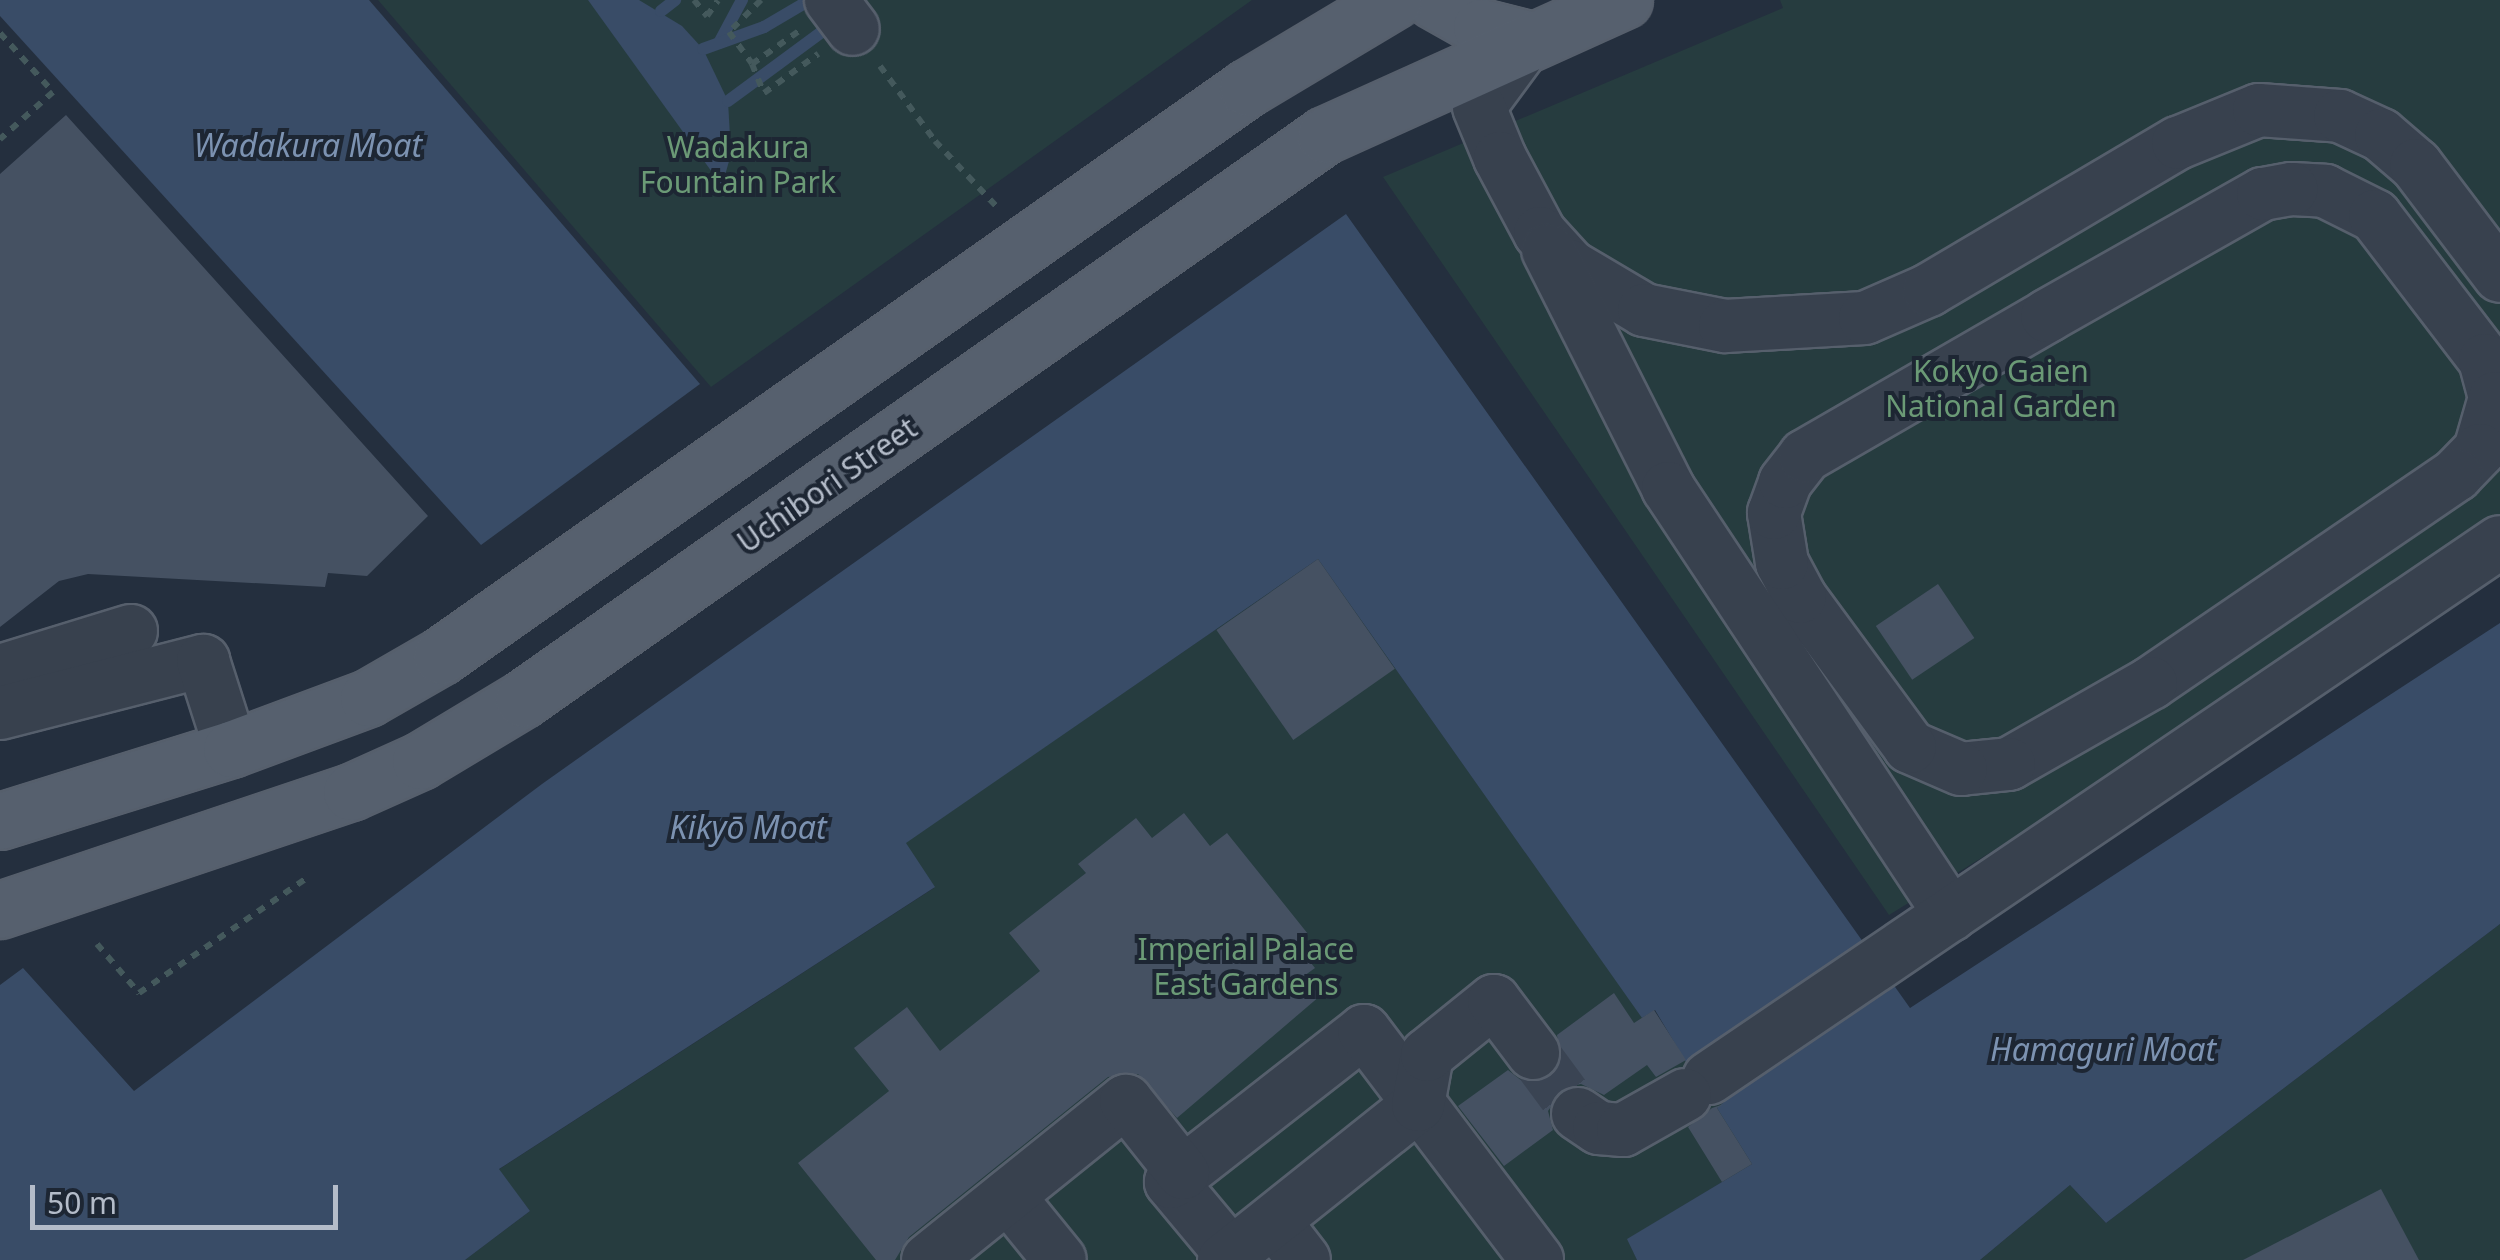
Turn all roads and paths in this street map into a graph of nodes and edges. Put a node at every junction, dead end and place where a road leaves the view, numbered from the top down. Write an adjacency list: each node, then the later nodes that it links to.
1 (694, 0): 2 (path)
2 (718, 0)
3 (761, 0): 7 (path)
4 (1394, 0): 12 (main road)
5 (1433, 0): 9 (main road)
6 (1624, 0): 9 (main road, Uchibori Street)
7 (831, 17): 12 (path)
8 (0, 33): 10 (path)
9 (1528, 38): 11 (street); 22 (main road, Uchibori Street)
10 (0, 140)
11 (1540, 232): 13 (street); 23 (street)
12 (1024, 243): 19 (main road)
13 (2500, 276)
14 (2500, 542): 23 (street)
15 (131, 631): 16 (street)
16 (0, 671)
17 (2151, 684): 17 (street)
18 (0, 714): 19 (street)
19 (230, 750): 20 (main road)
20 (0, 822)
21 (310, 876): 24 (path)
22 (0, 910)
23 (1951, 915): 27 (street)
24 (97, 944)
25 (1533, 1053): 26 (street)
26 (1418, 1105): 28 (street); 30 (street); 34 (street)
27 (1578, 1114)
28 (1183, 1173): 29 (street); 31 (street)
29 (1008, 1196): 32 (street); 33 (street)
30 (1289, 1240): 31 (street)
31 (1228, 1257)
32 (928, 1260)
33 (1060, 1260)
34 (1537, 1260)

